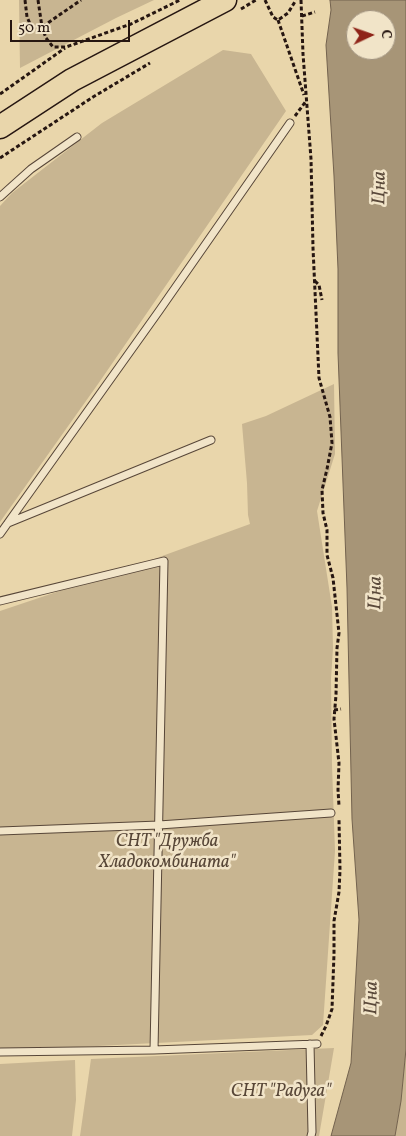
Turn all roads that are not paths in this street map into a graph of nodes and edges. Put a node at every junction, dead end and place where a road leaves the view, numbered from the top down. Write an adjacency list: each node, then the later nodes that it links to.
1 (232, 5): 3 (main road)
2 (290, 123): 7 (lane)
3 (0, 127)
4 (77, 137): 5 (lane)
5 (0, 197)
6 (211, 440): 7 (lane)
7 (8, 523): 8 (lane)
8 (0, 534)
9 (0, 601): 11 (lane)
10 (331, 813): 11 (lane)
11 (159, 825): 12 (lane); 13 (lane)
12 (0, 831)
13 (154, 1050): 14 (lane); 15 (lane)
14 (0, 1052)
15 (311, 1136)

